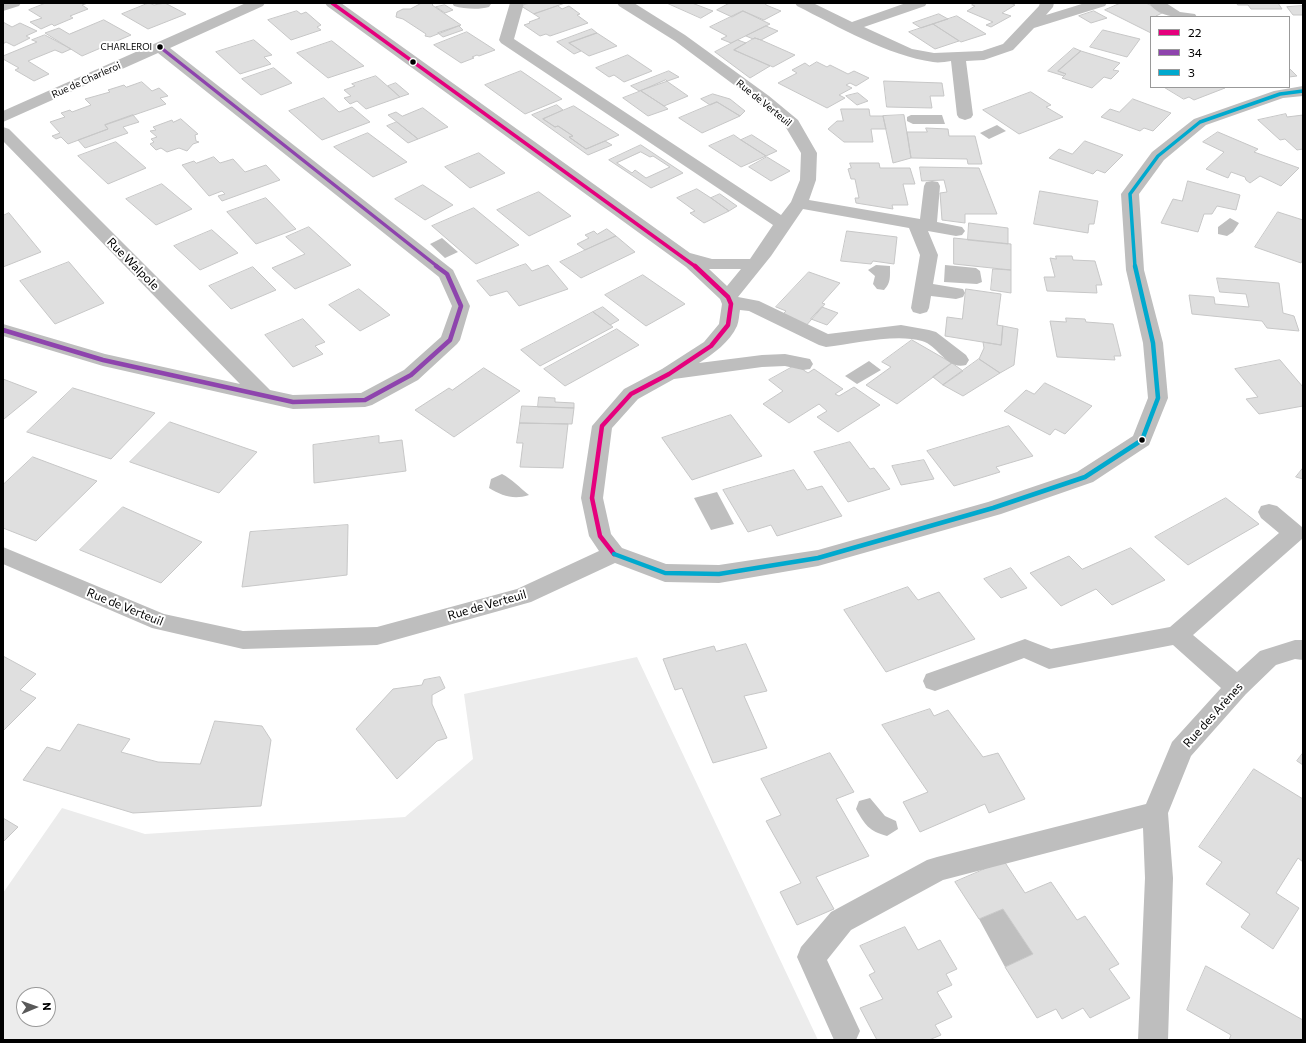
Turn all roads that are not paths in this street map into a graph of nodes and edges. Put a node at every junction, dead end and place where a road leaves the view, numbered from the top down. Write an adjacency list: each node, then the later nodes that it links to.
1 (14, 3): 13 (street)
2 (258, 3): 17 (street, Rue de Charleroi)
3 (332, 3): 28 (street)
4 (459, 3): 12 (street)
5 (517, 3): 25 (street)
6 (624, 3): 24 (street, Rue de Verteuil)
7 (802, 3): 16 (street)
8 (920, 3): 16 (street)
9 (1047, 3): 15 (street)
10 (1100, 3): 15 (street)
11 (1156, 3): 14 (street)
12 (484, 4)
13 (3, 7)
14 (1177, 16)
15 (1027, 26): 18 (street)
16 (851, 27): 18 (street)
17 (160, 47): 21 (street, Rue de Charleroi); 38 (street)
18 (958, 57): 20 (street)
19 (1303, 91): 40 (street)
20 (965, 115)
21 (3, 117)
22 (3, 132): 38 (street, Rue Walpole)
23 (932, 186): 26 (street)
24 (799, 203): 25 (street, Rue de Verteuil); 26 (street)
25 (783, 224): 29 (street, Rue de Verteuil)
26 (922, 225): 27 (street); 30 (street)
27 (956, 231)
28 (683, 257): 29 (street); 32 (street)
29 (753, 264): 32 (street, Rue de Verteuil)
30 (924, 289): 31 (street); 33 (street)
31 (956, 293)
32 (729, 300): 35 (street); 37 (street)
33 (920, 308)
34 (3, 330): 38 (street)
35 (959, 360)
36 (802, 364): 37 (street)
37 (668, 374): 40 (street)
38 (263, 395)
39 (1269, 512): 42 (street)
40 (614, 554): 41 (street, Rue de Verteuil)
41 (3, 556)
42 (1177, 635): 44 (street); 45 (street)
43 (1303, 650): 45 (street, Rue des Arènes)
44 (936, 681)
45 (1237, 687): 46 (street, Rue des Arènes)
46 (1155, 813): 47 (street); 48 (street)
47 (845, 1031)
48 (1153, 1040)

